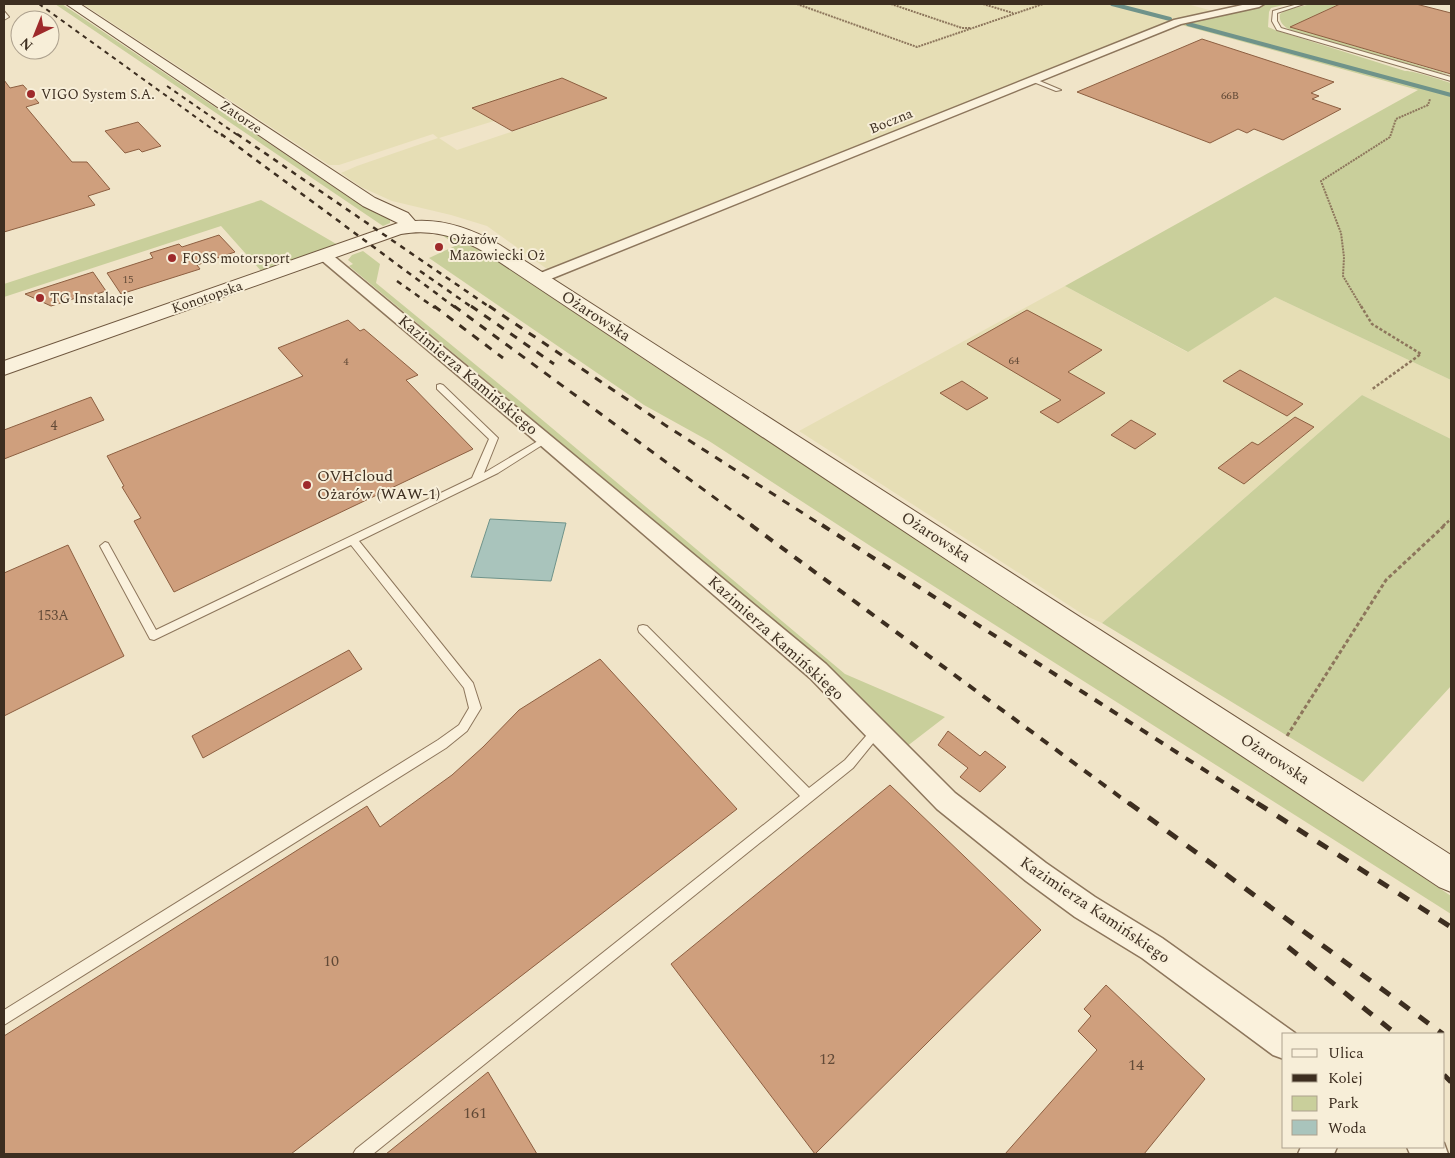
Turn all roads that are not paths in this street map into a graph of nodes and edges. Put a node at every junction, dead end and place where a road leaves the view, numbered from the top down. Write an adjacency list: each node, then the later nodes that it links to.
1 (72, 4): 9 (main road, Zatorze)
2 (1259, 4): 7 (street, Boczna)
3 (1302, 4): 6 (lane)
4 (4, 12): 5 (lane)
5 (4, 19)
6 (1451, 79)
7 (1033, 80): 8 (lane); 11 (street, Boczna)
8 (1058, 90)
9 (410, 226): 10 (main road, Konotopska); 11 (main road, Ożarowska)
10 (325, 256): 12 (main road, Konotopska); 14 (street, Kazimierza Kamińskiego)
11 (538, 279): 21 (main road, Ożarowska)
12 (4, 368)
13 (440, 387): 15 (lane)
14 (546, 440): 15 (lane); 19 (street, Kazimierza Kamińskiego)
15 (476, 480): 16 (lane)
16 (353, 540): 17 (lane); 22 (lane)
17 (105, 546)
18 (643, 629): 20 (lane)
19 (877, 732): 20 (lane); 23 (street, Kazimierza Kamińskiego)
20 (809, 796): 24 (lane)
21 (1451, 875)
22 (4, 1018)
23 (1282, 1043)
24 (361, 1154)

